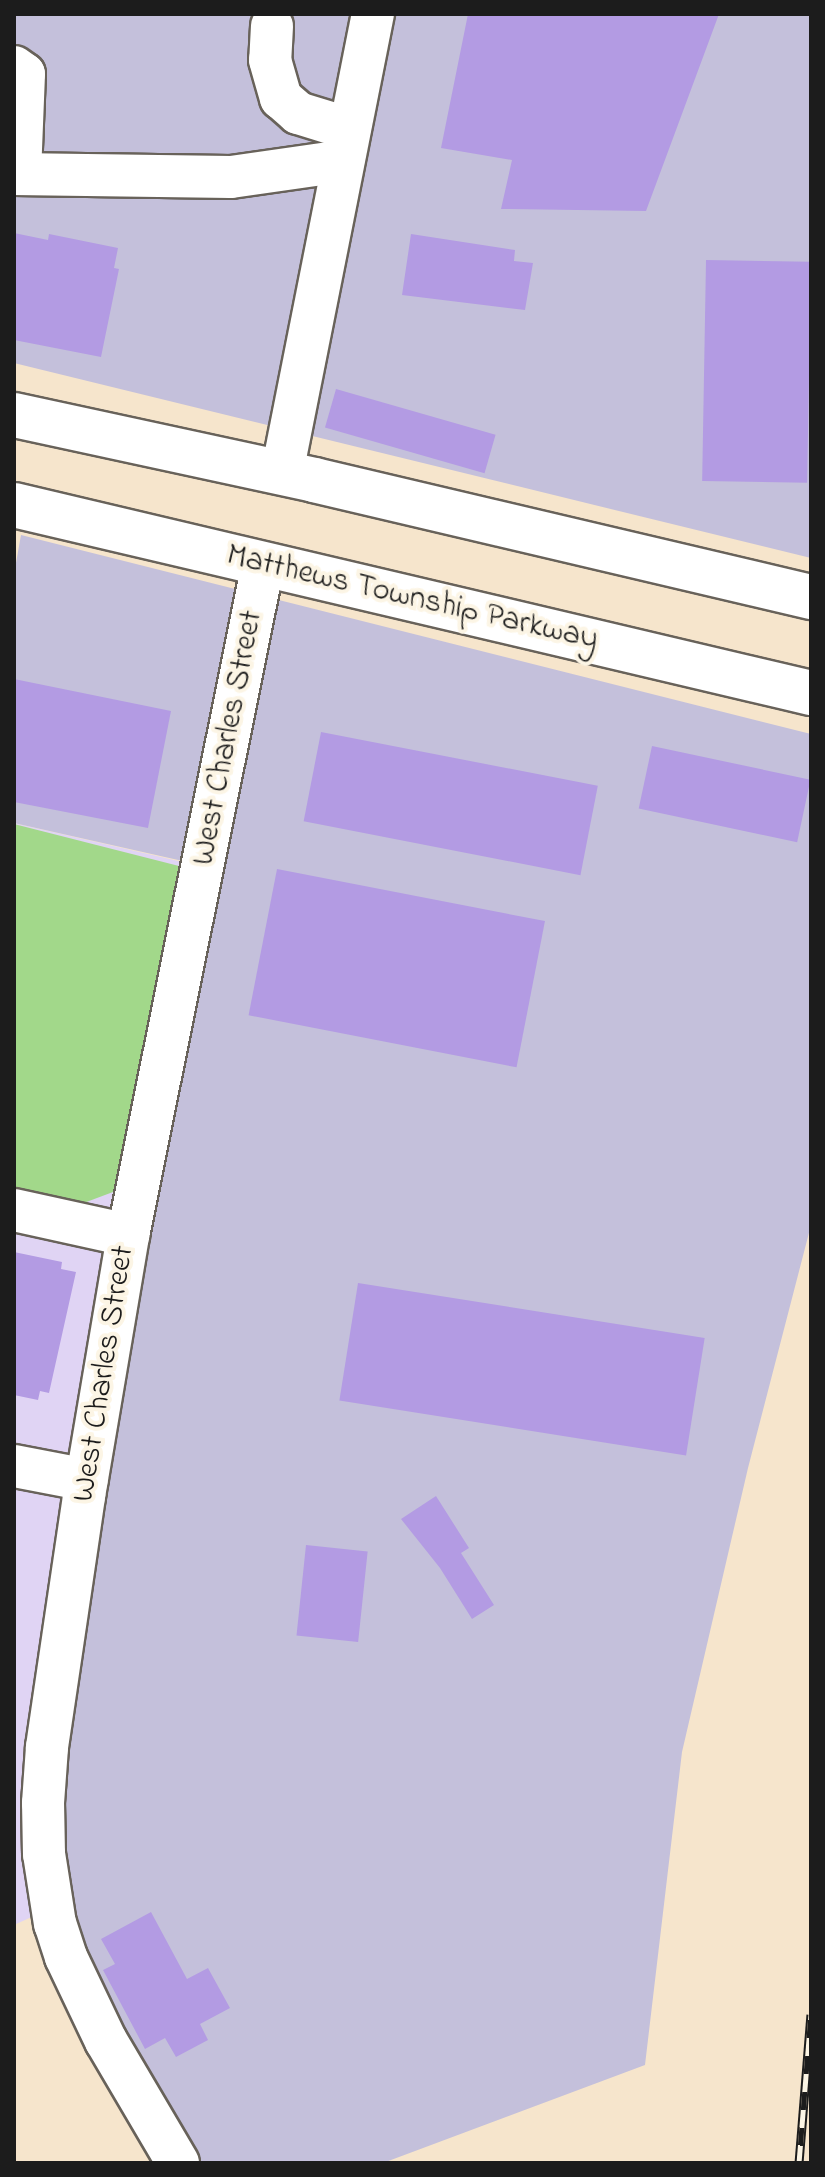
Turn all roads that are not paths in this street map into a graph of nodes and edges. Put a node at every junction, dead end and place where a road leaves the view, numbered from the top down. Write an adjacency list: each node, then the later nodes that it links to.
1 (373, 14): 4 (street)
2 (272, 26): 4 (street)
3 (14, 67): 5 (street)
4 (346, 145): 5 (street); 7 (street)
5 (17, 174)
6 (14, 415): 7 (main road)
7 (282, 473): 10 (main road)
8 (14, 505): 9 (main road, Matthews Township Parkway)
9 (263, 564): 11 (main road, Matthews Township Parkway); 13 (street, West Charles Street)
10 (811, 597)
11 (811, 693)
12 (14, 1210): 13 (street)
13 (128, 1235): 15 (street, West Charles Street)
14 (14, 1466): 15 (street)
15 (87, 1480): 16 (street, West Charles Street)
16 (30, 1877): 17 (street, West Charles Street)
17 (178, 2163)

